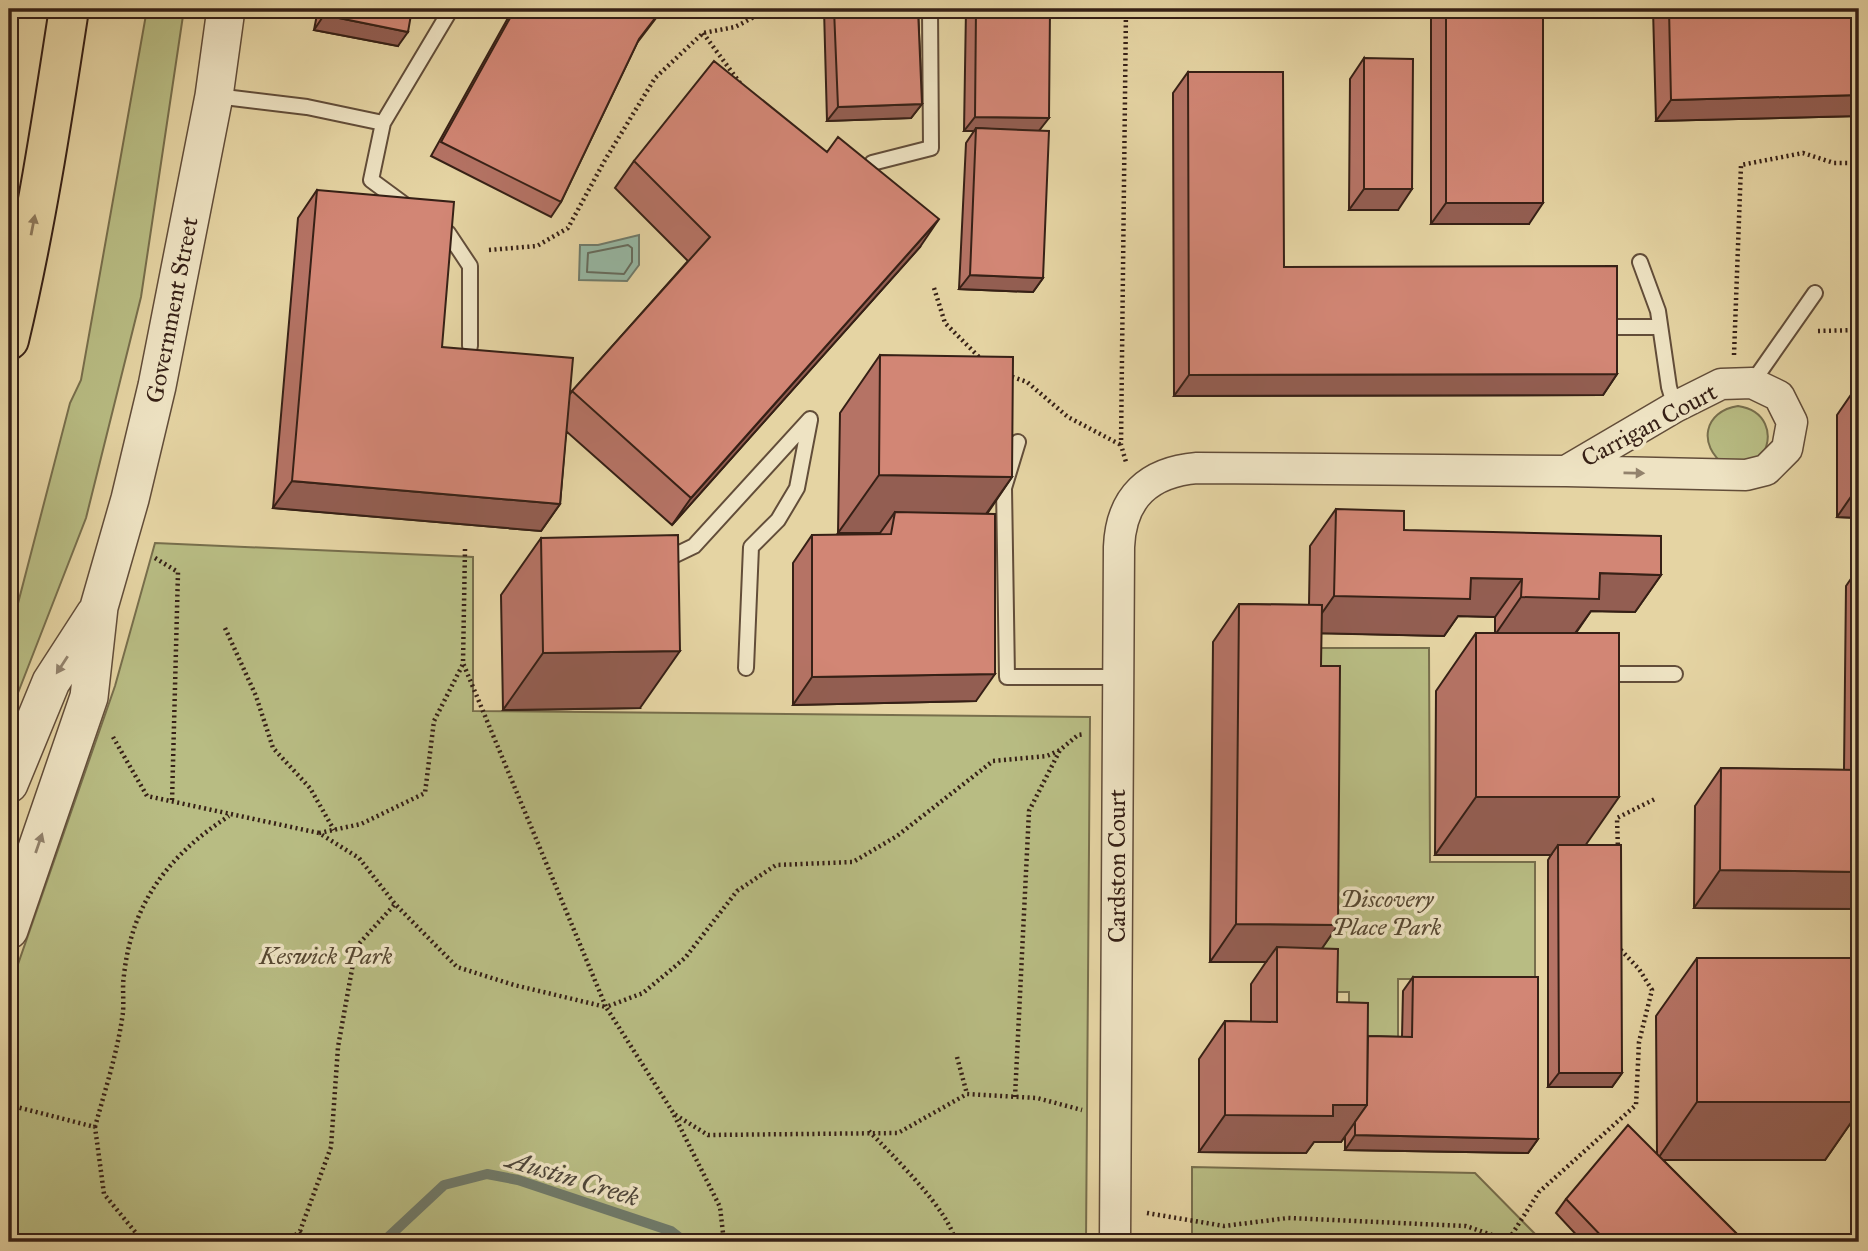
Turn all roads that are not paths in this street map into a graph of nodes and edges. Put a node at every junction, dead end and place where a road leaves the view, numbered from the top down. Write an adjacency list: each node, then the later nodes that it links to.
1 (69, 9): 12 (highway, one-way to 1)
2 (226, 9): 5 (street, Government Street)
3 (451, 9): 6 (lane)
4 (930, 9): 7 (lane)
5 (214, 96): 6 (lane); 20 (street, Government Street)
6 (383, 123): 13 (lane)
7 (872, 163)
8 (1640, 262): 11 (lane)
9 (1815, 293): 14 (lane)
10 (1602, 327): 11 (lane)
11 (1660, 327): 15 (lane)
12 (9, 340)
13 (470, 346)
14 (1743, 375): 15 (street, Carrigan Court); 17 (street, Carrigan Court, one-way to 14)
15 (1675, 407): 17 (street, Carrigan Court)
16 (1018, 442): 24 (lane)
17 (1566, 471): 18 (street, Carrigan Court)
18 (1137, 493): 24 (street, Cardston Court)
19 (642, 557): 21 (lane)
20 (99, 607): 25 (street, Government Street, one-way to 25); 26 (street, Government Street, one-way to 20)
21 (746, 668)
22 (1579, 674): 23 (lane)
23 (1675, 674)
24 (1118, 677): 27 (street, Cardston Court)
25 (9, 785)
26 (9, 930)
27 (1115, 1242)

